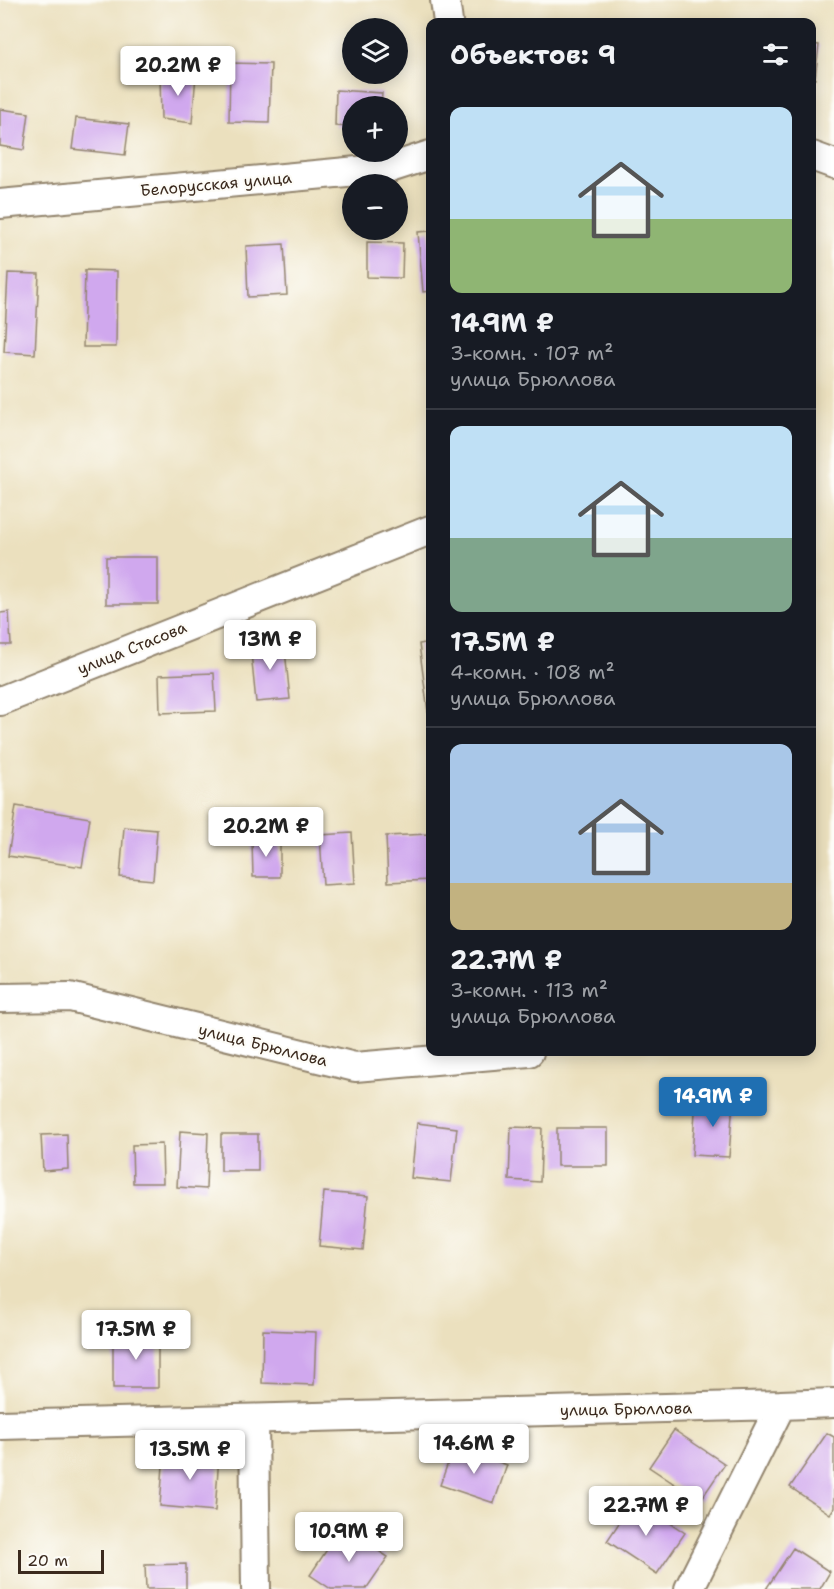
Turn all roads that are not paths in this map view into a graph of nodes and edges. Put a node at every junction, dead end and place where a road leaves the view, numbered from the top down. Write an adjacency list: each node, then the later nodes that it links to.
1 (445, 0): 2 (street)
2 (447, 18)
3 (426, 156): 6 (street, Белорусская улица)
4 (816, 157): 5 (street)
5 (834, 164)
6 (0, 204)
7 (426, 532): 8 (street, улица Стасова)
8 (0, 700)
9 (0, 998): 10 (street, улица Брюллова)
10 (483, 1056)
11 (834, 1403): 12 (street, улица Брюллова)
12 (781, 1406): 13 (street, улица Брюллова); 16 (street)
13 (254, 1419): 14 (street, улица Брюллова); 15 (street)
14 (0, 1425)
15 (256, 1589)
16 (689, 1589)

